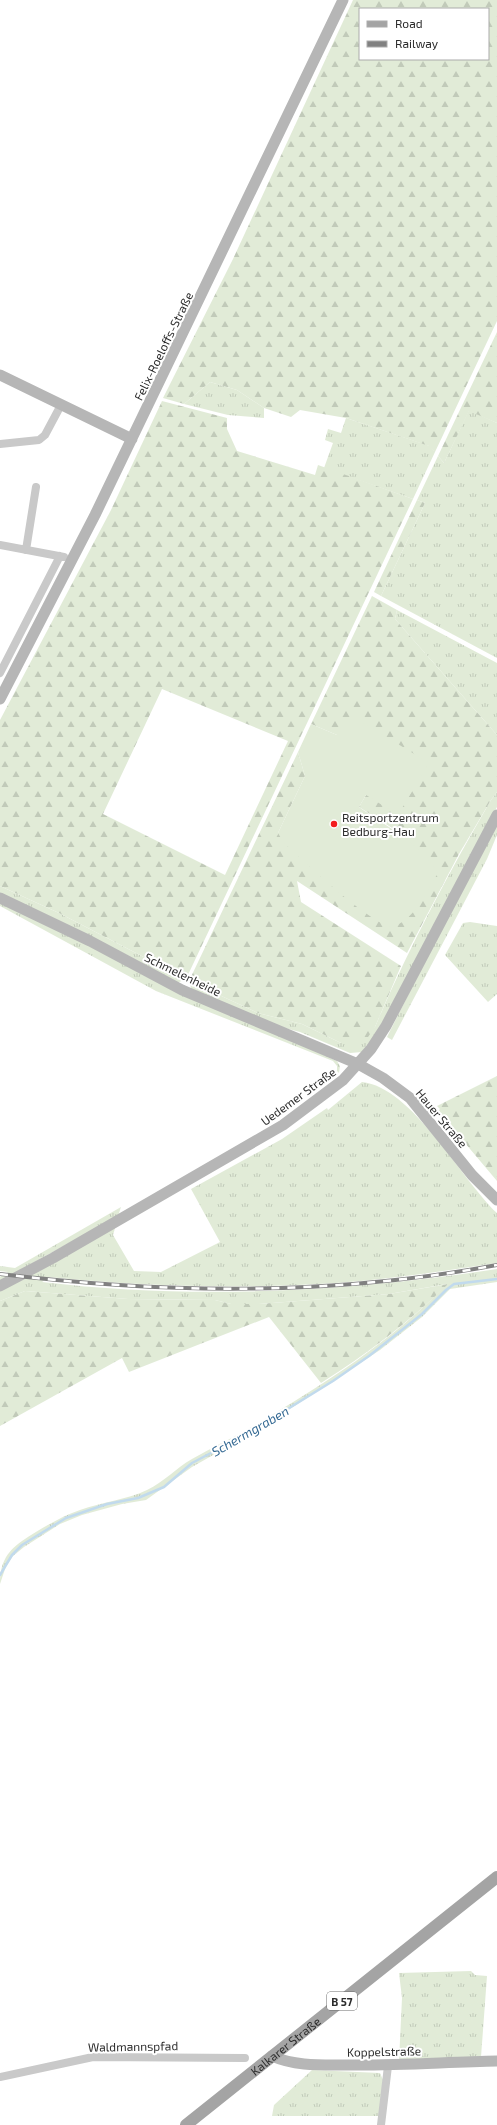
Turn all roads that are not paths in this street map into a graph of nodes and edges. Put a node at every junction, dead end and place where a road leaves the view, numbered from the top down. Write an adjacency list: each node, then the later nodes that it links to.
1 (343, 0): 4 (street, Felix-Roeloffs-Straße)
2 (0, 375): 3 (street)
3 (62, 405): 4 (street); 5 (street)
4 (132, 439): 10 (street, Felix-Roeloffs-Straße)
5 (0, 444)
6 (36, 487): 8 (street)
7 (0, 545): 8 (street)
8 (26, 550): 9 (street)
9 (60, 556): 10 (street); 11 (street)
10 (73, 559): 12 (street, Felix-Roeloffs-Straße)
11 (0, 673)
12 (0, 699)
13 (497, 814): 15 (street, Uedemer Straße)
14 (0, 898): 15 (street, Schmelenheide)
15 (358, 1064): 16 (street, Hauer Straße); 17 (street, Uedemer Straße)
16 (497, 1200)
17 (0, 1286)
18 (497, 1877): 19 (main road, Kalkarer Straße / B 57)
19 (272, 2056): 22 (street, Koppelstraße); 24 (main road, Kalkarer Straße / B 57)
20 (244, 2058): 23 (street, Waldmannspfad)
21 (497, 2061): 22 (street, Koppelstraße)
22 (388, 2066): 25 (street)
23 (0, 2077)
24 (186, 2125)
25 (381, 2125)

